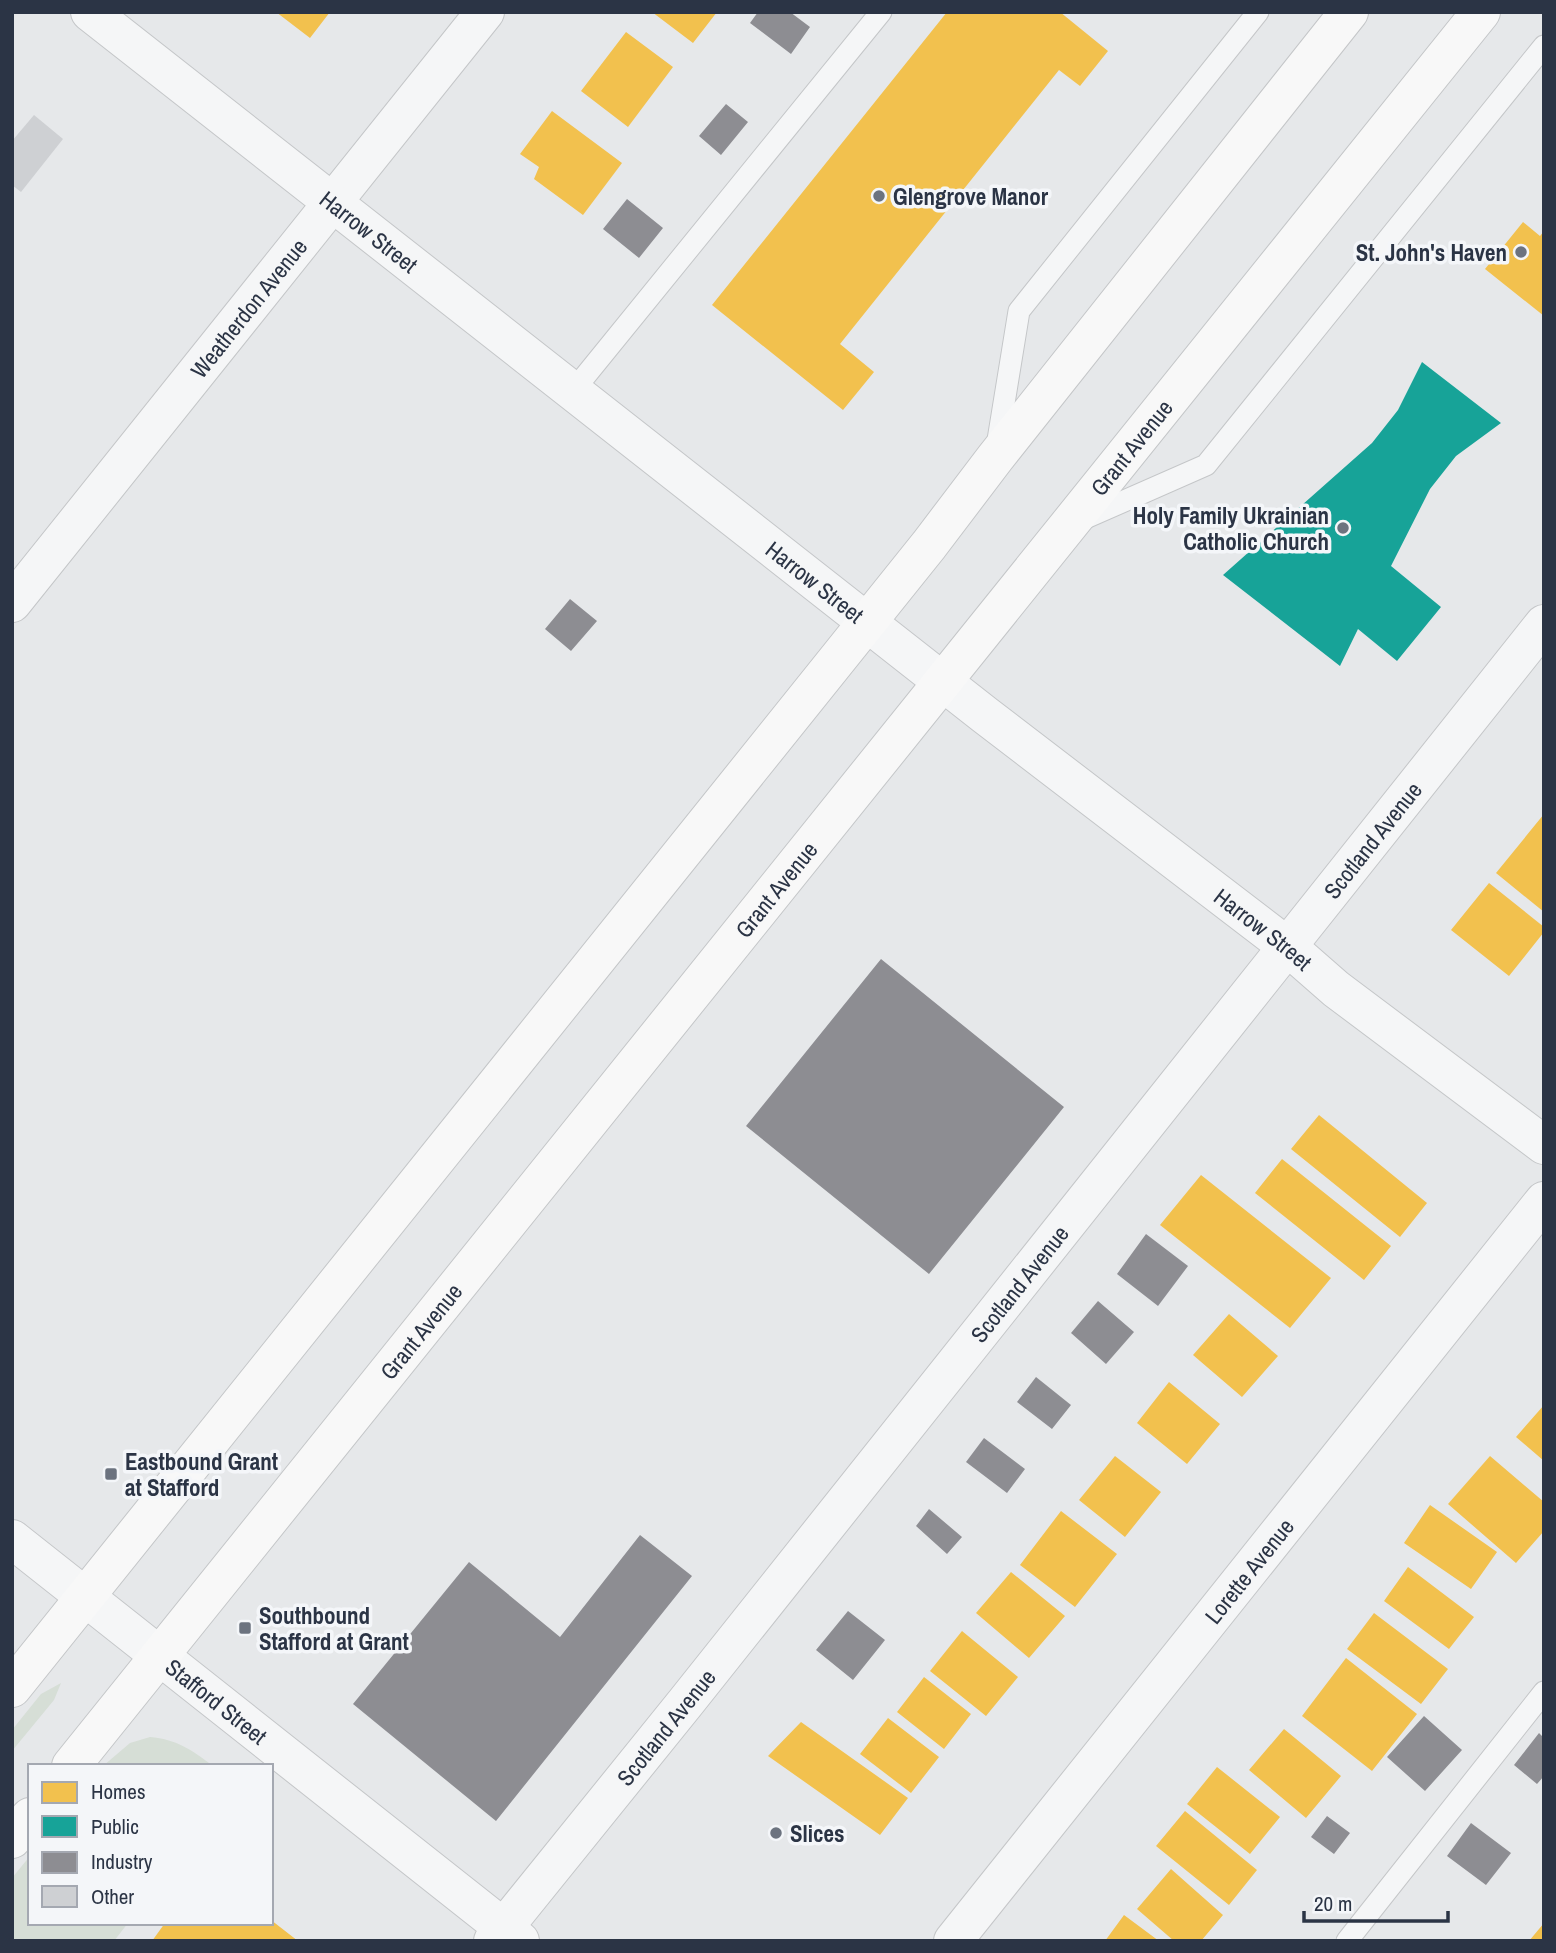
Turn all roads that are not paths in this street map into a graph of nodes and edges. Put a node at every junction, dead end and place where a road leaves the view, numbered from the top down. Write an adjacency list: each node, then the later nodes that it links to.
1 (90, 12): 8 (street, Harrow Street)
2 (485, 12): 8 (street, Weatherdon Avenue)
3 (880, 12): 9 (lane)
4 (1258, 12): 10 (lane)
5 (1349, 12): 10 (main road)
6 (1481, 12): 11 (main road, Grant Avenue)
7 (1544, 46): 11 (lane)
8 (333, 203): 9 (street, Harrow Street); 12 (street, Weatherdon Avenue)
9 (573, 391): 13 (street, Harrow Street)
10 (995, 458): 13 (main road)
11 (1069, 525): 15 (main road, Grant Avenue)
12 (12, 603)
13 (867, 622): 15 (street, Harrow Street); 20 (main road)
14 (1544, 624): 16 (street, Scotland Avenue)
15 (942, 681): 16 (street, Harrow Street); 21 (main road, Grant Avenue)
16 (1288, 947): 17 (street, Harrow Street); 27 (street, Scotland Avenue)
17 (1544, 1145)
18 (1544, 1201): 28 (street, Lorette Avenue)
19 (12, 1539): 20 (street, Stafford Street)
20 (86, 1597): 21 (street, Stafford Street); 22 (main road)
21 (160, 1656): 24 (main road, Grant Avenue); 27 (street, Stafford Street)
22 (12, 1688)
23 (1544, 1692): 29 (lane)
24 (73, 1764)
25 (28, 1819): 26 (main road)
26 (12, 1839)
27 (505, 1936)
28 (953, 1941)
29 (1347, 1941)

